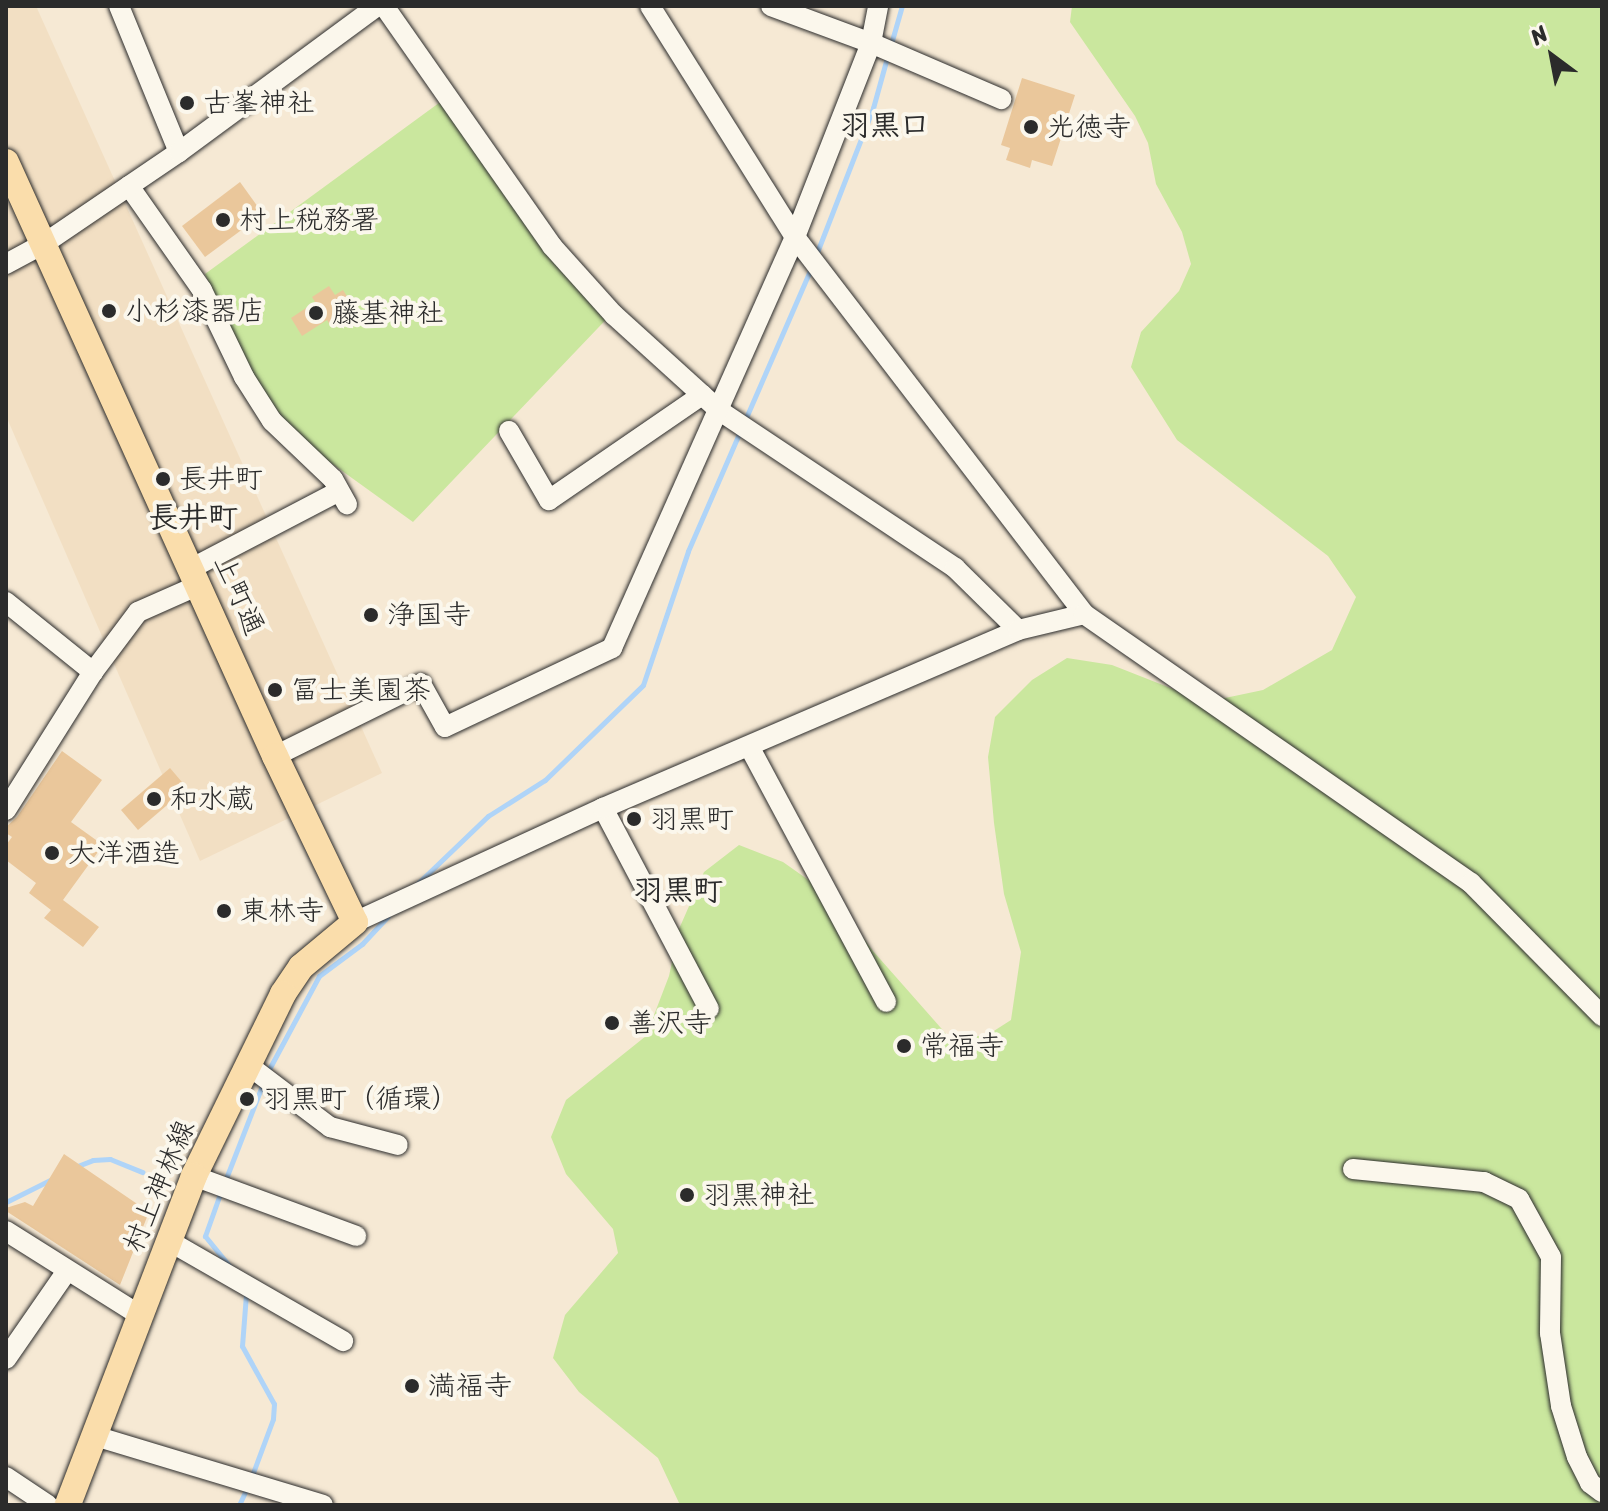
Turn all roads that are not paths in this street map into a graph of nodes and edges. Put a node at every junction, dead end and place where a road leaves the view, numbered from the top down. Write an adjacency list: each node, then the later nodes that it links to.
1 (119, 6): 9 (street)
2 (377, 6): 9 (street)
3 (384, 6): 15 (street)
4 (650, 6): 12 (street)
5 (771, 6): 7 (street)
6 (878, 6): 7 (street)
7 (871, 43): 8 (street); 12 (street)
8 (1001, 99)
9 (179, 152): 11 (street)
10 (6, 162): 13 (main road, 上町通)
11 (129, 186): 13 (street); 18 (street)
12 (795, 237): 16 (street); 20 (street)
13 (45, 243): 14 (street); 18 (main road, 上町通)
14 (6, 264)
15 (702, 395): 16 (street); 17 (street)
16 (720, 411): 21 (street); 24 (street)
17 (509, 431)
18 (196, 576): 22 (street); 24 (main road, 上町通)
19 (6, 602): 22 (street)
20 (1084, 614): 21 (street); 30 (street)
21 (1018, 630): 23 (street)
22 (93, 672): 26 (street)
23 (750, 748): 25 (street); 28 (street)
24 (275, 756): 27 (main road, 上町通)
25 (603, 808): 27 (street); 29 (street)
26 (6, 810)
27 (355, 922): 31 (main road, 村上神林線)
28 (886, 1002)
29 (709, 1009)
30 (1602, 1016)
31 (248, 1065): 32 (street); 34 (main road, 村上神林線)
32 (398, 1145)
33 (1353, 1169): 44 (street)
34 (194, 1176): 36 (street); 37 (main road, 村上神林線)
35 (6, 1231): 38 (street)
36 (356, 1236)
37 (169, 1241): 39 (main road, 村上神林線); 40 (street)
38 (67, 1271): 39 (street); 41 (street)
39 (141, 1316): 42 (main road, 村上神林線)
40 (343, 1341)
41 (7, 1354)
42 (95, 1436): 46 (main road, 村上神林線); 47 (street)
43 (6, 1477): 45 (street)
44 (1602, 1492)
45 (48, 1505)
46 (68, 1505)
47 (323, 1505)

